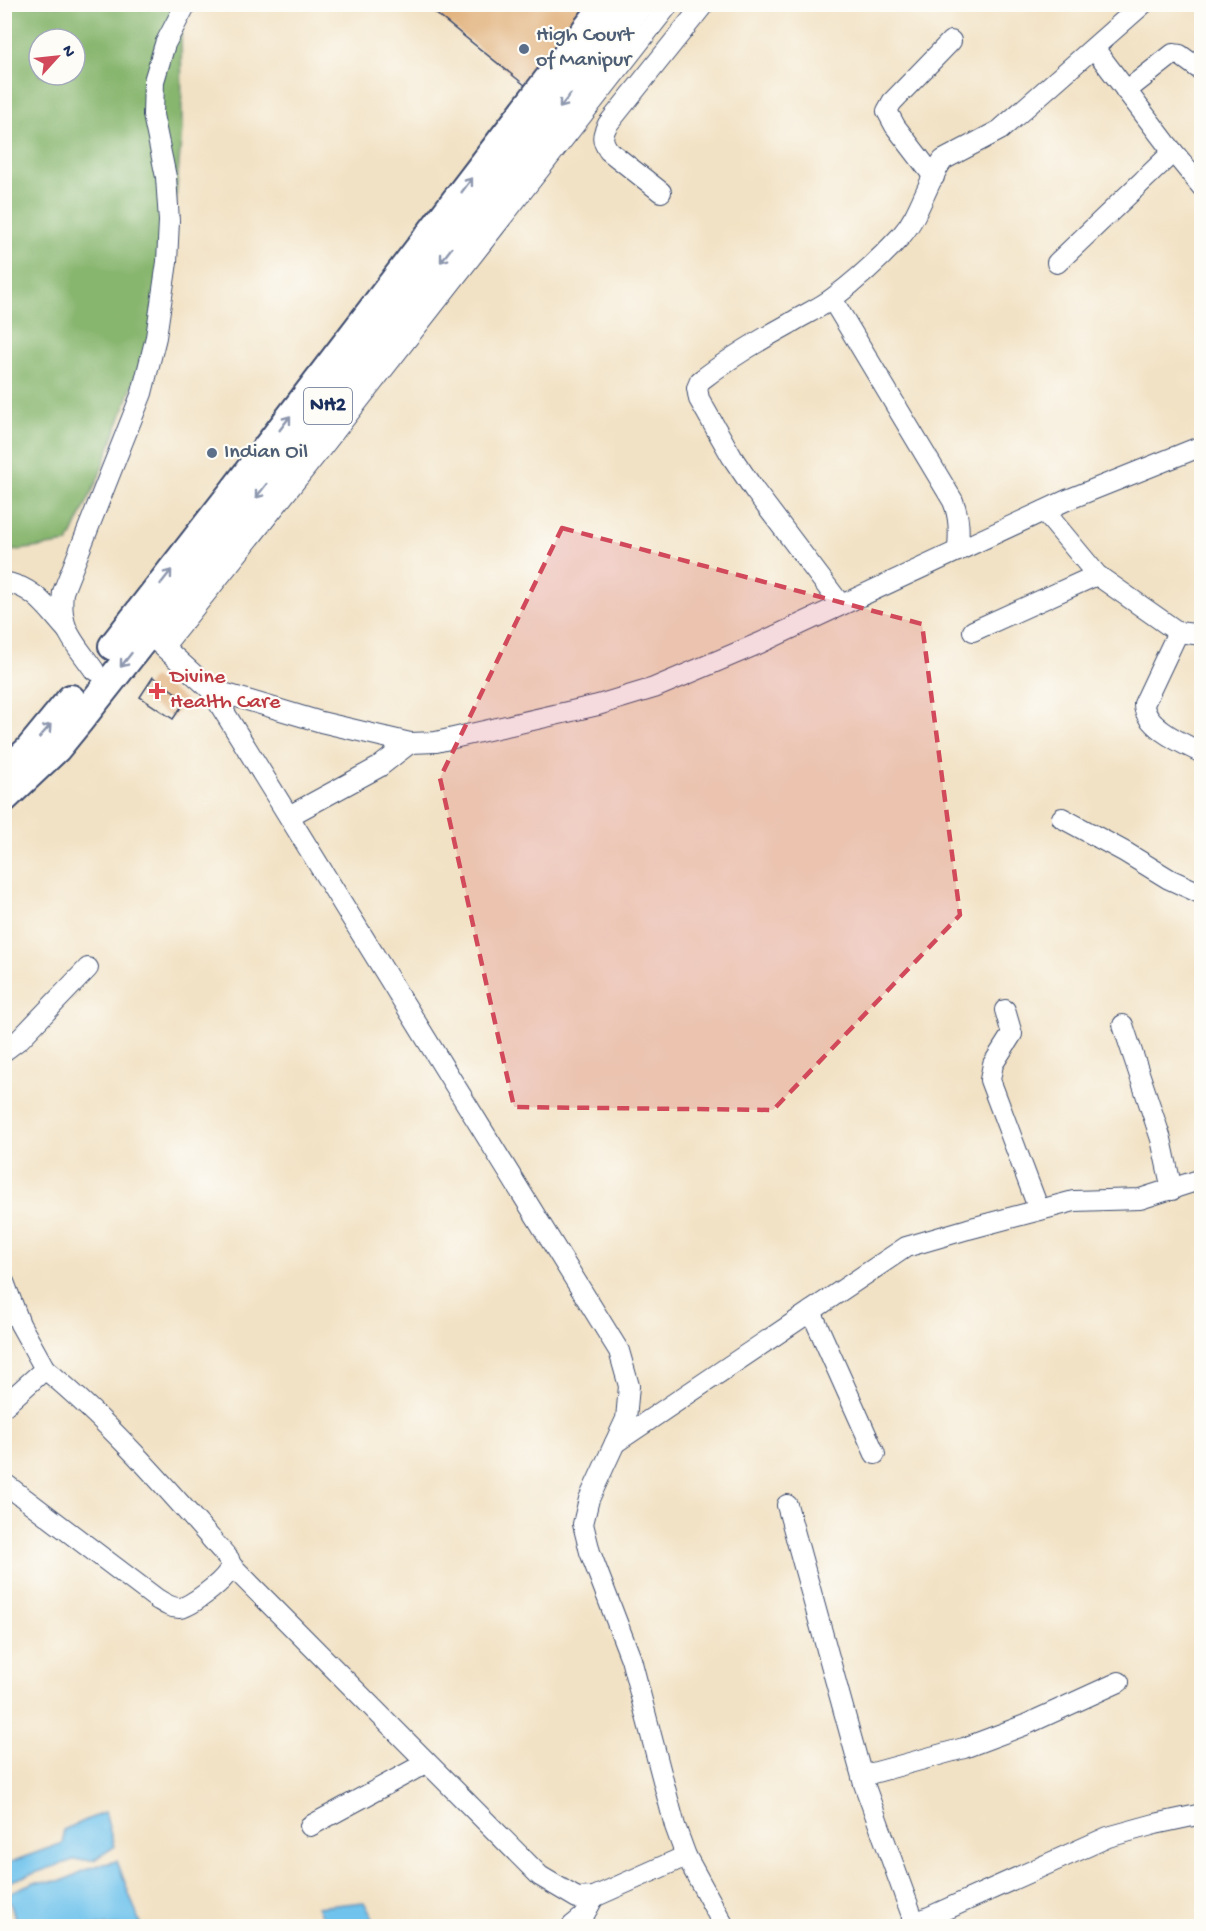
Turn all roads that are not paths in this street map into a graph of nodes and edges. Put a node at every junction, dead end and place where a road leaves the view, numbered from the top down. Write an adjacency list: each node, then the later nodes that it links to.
1 (186, 4): 23 (street)
2 (606, 4): 26 (highway, NH2, one-way to 2)
3 (639, 4): 26 (highway, NH2, one-way to 26)
4 (669, 4): 26 (street)
5 (704, 4): 14 (street)
6 (1143, 4): 8 (street)
7 (951, 40): 12 (street)
8 (1094, 48): 10 (street); 12 (street)
9 (1202, 71): 10 (street)
10 (1126, 91): 11 (street)
11 (1173, 152): 13 (street); 15 (street)
12 (933, 177): 16 (street)
13 (1202, 187)
14 (661, 192)
15 (1057, 263)
16 (831, 299): 19 (street); 22 (street)
17 (1202, 447): 18 (street)
18 (1044, 511): 19 (street); 20 (street)
19 (958, 551): 22 (street)
20 (1097, 575): 24 (street); 25 (street)
21 (4, 582): 23 (street)
22 (841, 605): 30 (street)
23 (67, 630): 28 (street)
24 (973, 631)
25 (1178, 632): 27 (street); 31 (street)
26 (148, 633): 28 (highway, NH2); 29 (street); 33 (highway, NH2, one-way to 33)
27 (1202, 635)
28 (94, 670): 32 (highway, NH2, one-way to 28)
29 (210, 689): 30 (street); 34 (street)
30 (410, 743): 34 (street)
31 (1202, 753)
32 (4, 773)
33 (4, 798)
34 (289, 816): 48 (street)
35 (1062, 818): 36 (street)
36 (1202, 894)
37 (88, 968): 40 (street)
38 (1005, 1010): 43 (street)
39 (1123, 1025): 42 (street)
40 (4, 1051)
41 (1202, 1179): 42 (street)
42 (1172, 1190): 43 (street)
43 (1039, 1210): 45 (street)
44 (4, 1282): 46 (street)
45 (811, 1311): 48 (street); 49 (street)
46 (45, 1369): 47 (street); 52 (street)
47 (4, 1406)
48 (615, 1443): 58 (street)
49 (875, 1454)
50 (4, 1483): 52 (street)
51 (787, 1505): 55 (street)
52 (231, 1565): 54 (street)
53 (1119, 1682): 55 (street)
54 (426, 1763): 57 (street); 59 (street)
55 (862, 1776): 60 (street)
56 (1202, 1814): 60 (street)
57 (310, 1826)
58 (686, 1856): 59 (street); 62 (street)
59 (594, 1897): 61 (street)
60 (912, 1925)
61 (572, 1926)
62 (724, 1926)

